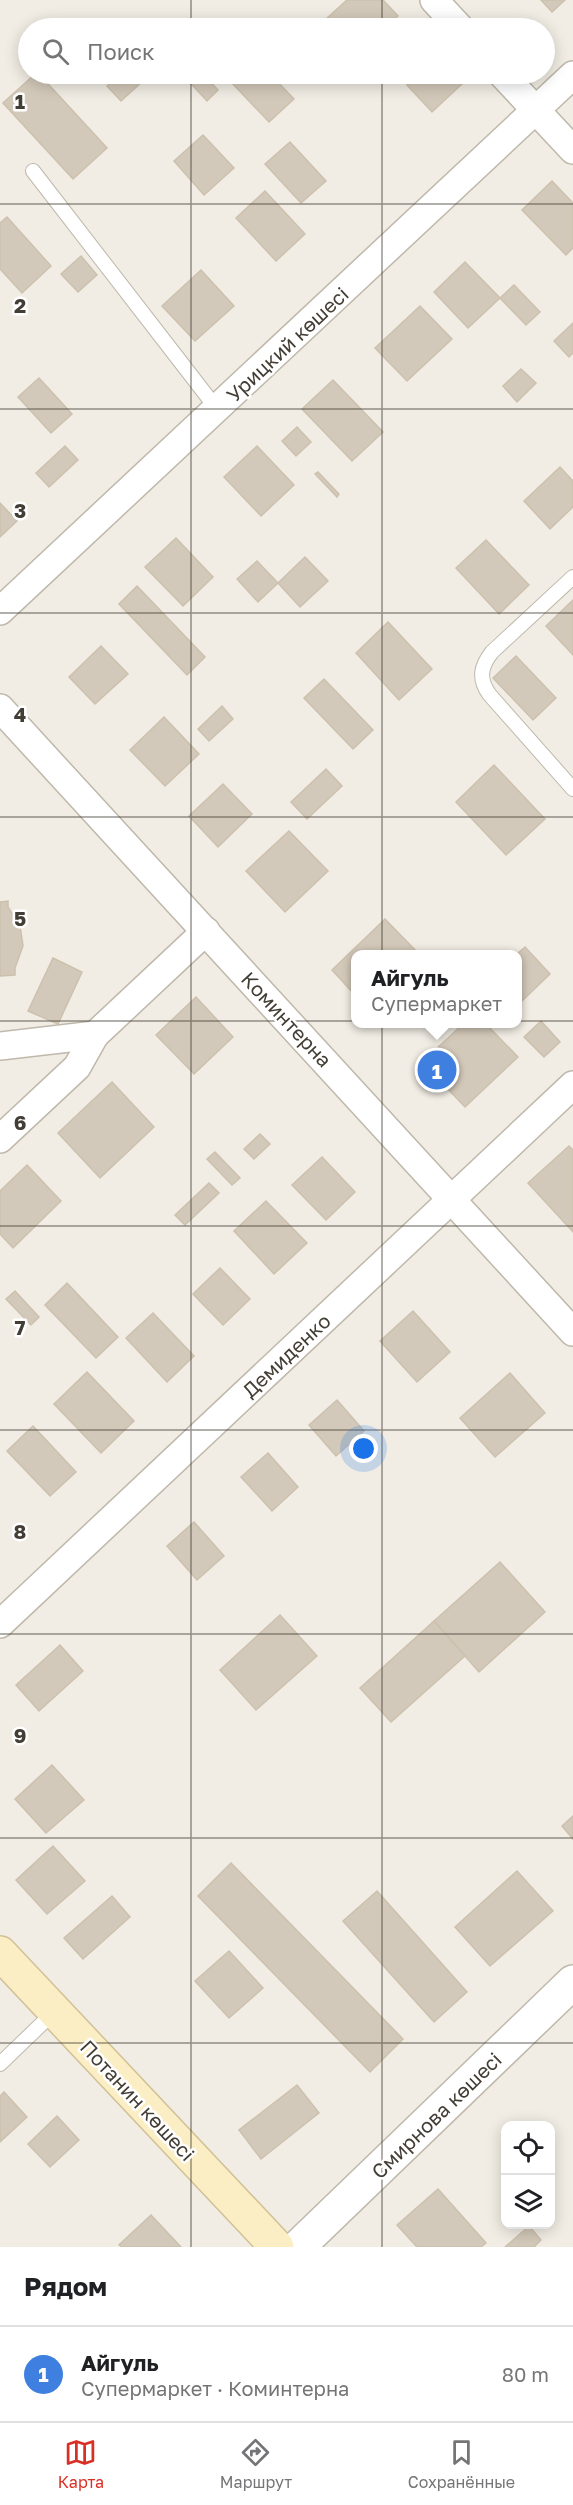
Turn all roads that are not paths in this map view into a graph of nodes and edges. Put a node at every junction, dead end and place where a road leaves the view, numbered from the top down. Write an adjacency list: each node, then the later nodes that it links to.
1 (434, 0): 2 (street)
2 (451, 18)
3 (573, 75): 5 (street, Урицкий көшесі)
4 (511, 84): 5 (street)
5 (536, 111): 6 (street); 8 (street, Урицкий көшесі)
6 (573, 150)
7 (33, 171): 8 (lane)
8 (217, 409): 10 (street, Урицкий көшесі)
9 (573, 577): 12 (lane)
10 (0, 611)
11 (0, 708): 13 (street, Коминтерна)
12 (573, 789)
13 (206, 931): 14 (street); 18 (street, Коминтерна)
14 (95, 1035): 15 (street); 17 (street)
15 (0, 1046)
16 (573, 1085): 18 (street, Демиденко)
17 (0, 1139)
18 (452, 1199): 19 (street, Коминтерна); 20 (street, Демиденко)
19 (573, 1332)
20 (0, 1624)
21 (0, 1953): 23 (main road, Потанин көшесі)
22 (573, 1982): 26 (street, Смирнова көшесі)
23 (54, 2012): 24 (lane); 25 (main road, Потанин көшесі)
24 (0, 2064)
25 (276, 2247)
26 (298, 2247)

